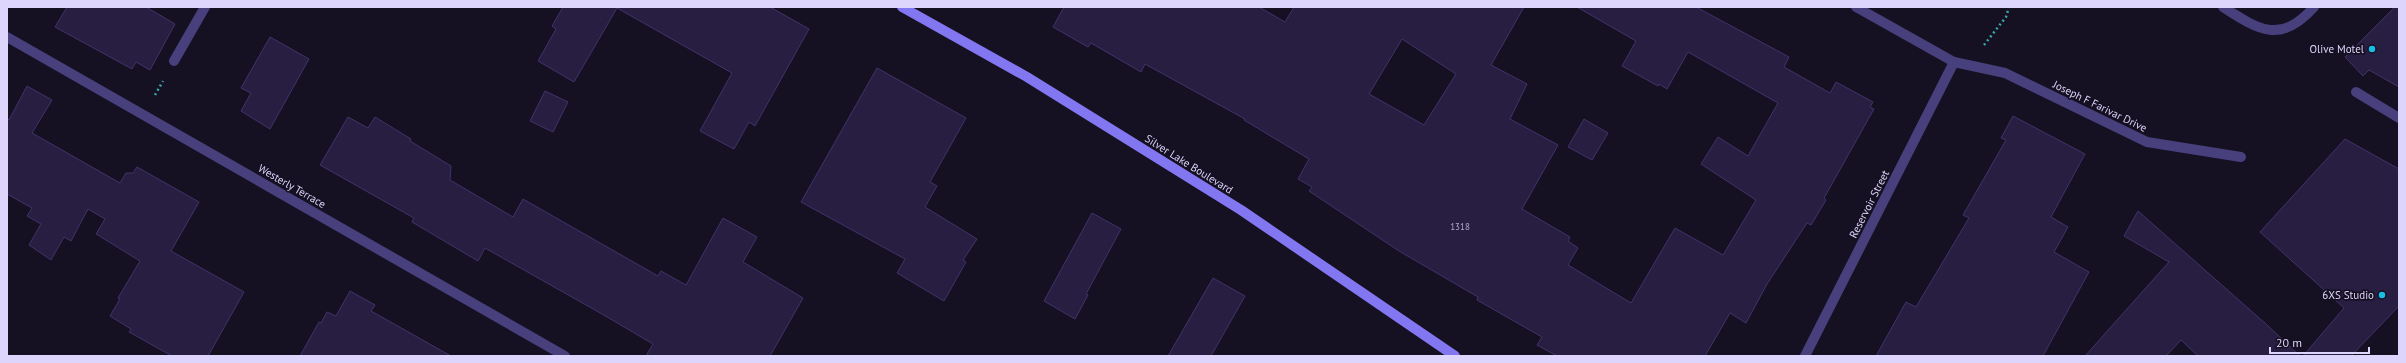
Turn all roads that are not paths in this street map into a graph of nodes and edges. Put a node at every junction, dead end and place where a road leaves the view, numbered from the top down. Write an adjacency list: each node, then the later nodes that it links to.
1 (205, 7): 7 (street)
2 (902, 7): 13 (main road, Silver Lake Boulevard)
3 (1856, 7): 8 (street, Joseph F Farivar Drive)
4 (2223, 7): 5 (street)
5 (2314, 7)
6 (7, 37): 12 (street, Westerly Terrace)
7 (174, 61)
8 (1954, 62): 11 (street, Joseph F Farivar Drive); 14 (street, Reservoir Street)
9 (2356, 92): 10 (street)
10 (2399, 118)
11 (2241, 156)
12 (565, 356)
13 (1455, 356)
14 (1805, 356)

